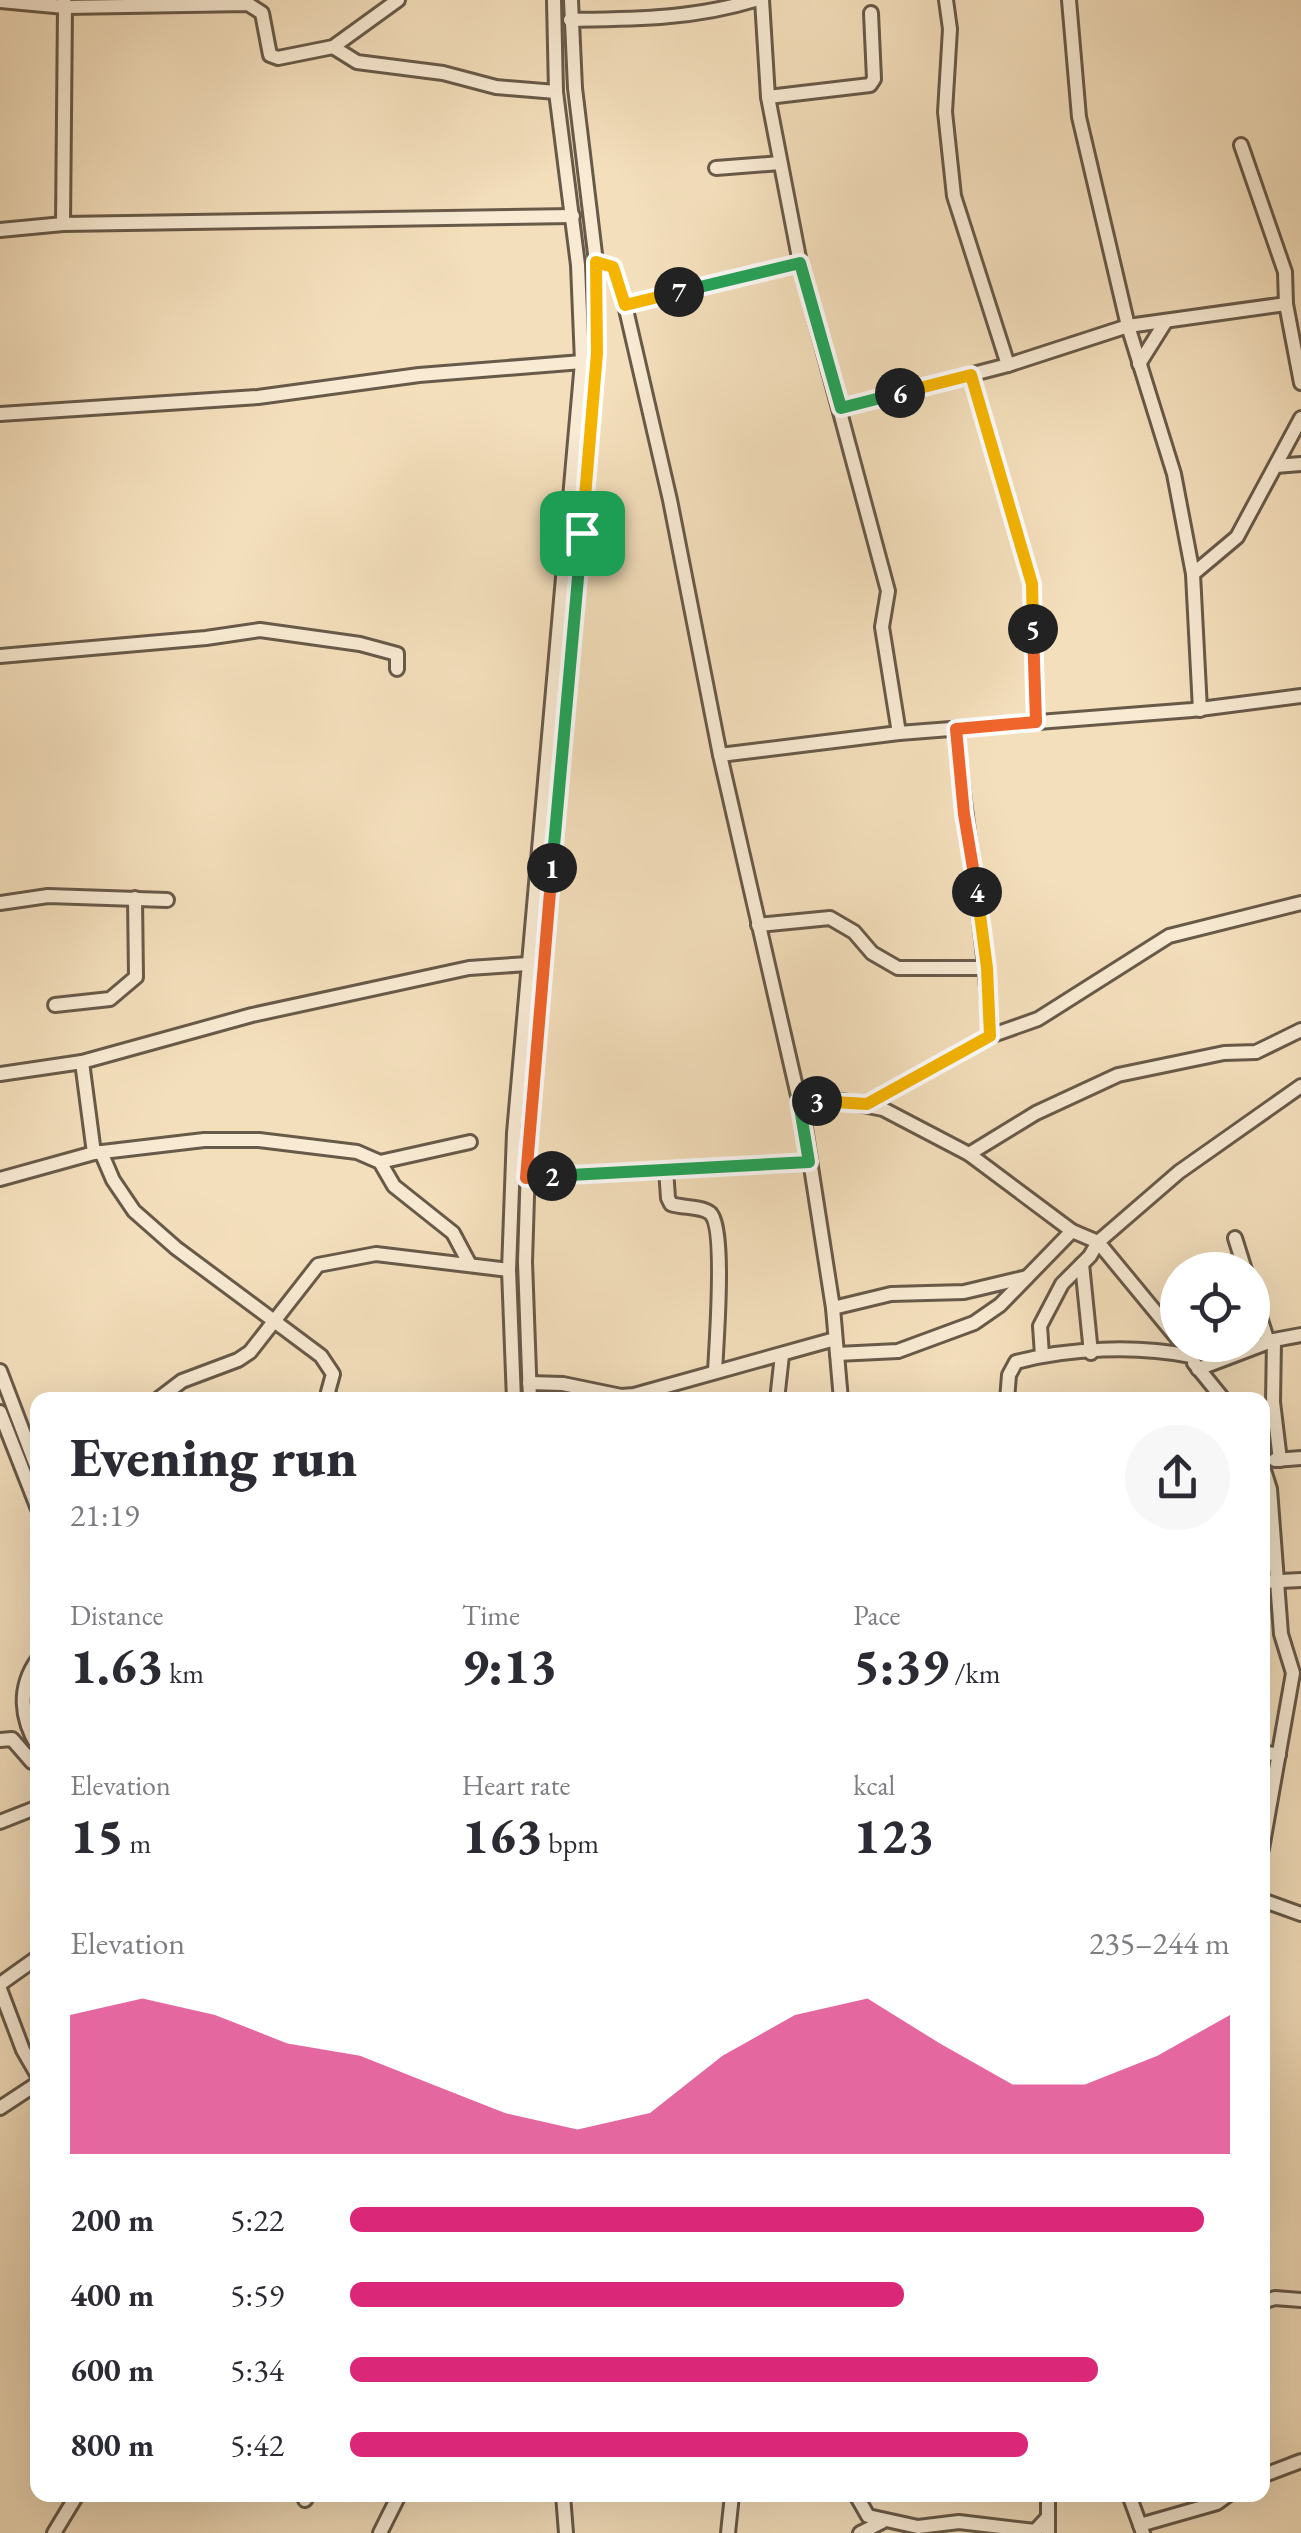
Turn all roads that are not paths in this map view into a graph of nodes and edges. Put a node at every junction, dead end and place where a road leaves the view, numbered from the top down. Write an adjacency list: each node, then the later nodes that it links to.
1 (398, 0): 11 (street)
2 (554, 0): 12 (street)
3 (572, 0): 10 (street)
4 (759, 0): 10 (street); 13 (street)
5 (946, 0): 28 (street)
6 (1069, 0): 25 (street)
7 (0, 1): 8 (street)
8 (64, 3): 11 (street); 18 (street)
9 (871, 13): 13 (street)
10 (570, 20): 20 (street)
11 (333, 48): 12 (street)
12 (556, 92): 17 (street)
13 (768, 97): 15 (street)
14 (1241, 145): 23 (street)
15 (780, 163): 16 (street); 21 (street)
16 (716, 168)
17 (573, 216): 18 (street); 26 (street)
18 (64, 224): 19 (street)
19 (0, 230)
20 (596, 262): 22 (street); 66 (street)
21 (800, 263): 22 (street); 31 (street)
22 (625, 305): 44 (street)
23 (1292, 310): 24 (street); 30 (street)
24 (1166, 321): 25 (street); 27 (street)
25 (1128, 326): 27 (street); 28 (street)
26 (582, 362): 32 (street); 50 (street)
27 (1140, 364): 36 (street)
28 (1008, 365): 29 (street)
29 (971, 375): 31 (street); 41 (street)
30 (1301, 383)
31 (841, 408): 43 (street)
32 (0, 414)
33 (1301, 418): 35 (street)
34 (1301, 464): 35 (street)
35 (1276, 466): 36 (street)
36 (1193, 574): 40 (street)
37 (0, 656): 38 (street)
38 (398, 669)
39 (1301, 696): 40 (street)
40 (1200, 710): 41 (street)
41 (1036, 722): 42 (street)
42 (956, 729): 43 (street); 51 (street)
43 (899, 733): 44 (street)
44 (720, 755): 49 (street)
45 (134, 898): 46 (street); 47 (street); 52 (street)
46 (167, 900)
47 (0, 903)
48 (1301, 903): 54 (street)
49 (758, 925): 51 (street); 58 (street)
50 (528, 964): 55 (street); 74 (street)
51 (987, 968): 54 (street)
52 (55, 1005)
53 (1301, 1030): 62 (street)
54 (990, 1036): 59 (street)
55 (82, 1062): 56 (street); 61 (street)
56 (0, 1074)
57 (1301, 1086): 70 (street)
58 (799, 1102): 59 (street); 64 (street)
59 (867, 1104): 62 (street)
60 (470, 1142): 63 (street)
61 (97, 1153): 63 (street); 67 (street); 78 (street)
62 (969, 1154): 68 (street)
63 (380, 1162): 72 (street)
64 (809, 1162): 65 (street); 76 (street)
65 (666, 1169): 66 (street); 88 (street)
66 (526, 1178): 89 (street)
67 (0, 1179)
68 (1072, 1231): 70 (street); 75 (street)
69 (1235, 1238): 71 (street)
70 (1098, 1242): 73 (street); 77 (street)
71 (1239, 1252)
72 (469, 1263): 74 (street); 78 (street)
73 (1082, 1264): 83 (street); 84 (street)
74 (509, 1270): 92 (street)
75 (1030, 1276): 76 (street); 81 (street)
76 (833, 1308): 81 (street)
77 (1160, 1319)
78 (273, 1322): 90 (street); 91 (street)
79 (1301, 1335): 80 (street)
80 (1271, 1341): 104 (street)
81 (836, 1347): 85 (street); 97 (street)
82 (1160, 1349): 83 (street)
83 (1092, 1353): 84 (street)
84 (1042, 1355): 98 (street)
85 (782, 1356): 88 (street); 96 (street)
86 (1195, 1362): 99 (street)
87 (0, 1371): 102 (street)
88 (715, 1372): 95 (street)
89 (528, 1383): 93 (street); 94 (street)
90 (169, 1392)
91 (328, 1392)
92 (514, 1392)
93 (529, 1392)
94 (597, 1392)
95 (644, 1392)
96 (778, 1392)
97 (840, 1392)
98 (1008, 1392)
99 (1218, 1392)
100 (0, 1412): 101 (street)
101 (6, 1447): 107 (street)
102 (30, 1450)
103 (1301, 1458): 104 (street)
104 (1280, 1460): 105 (street)
105 (1270, 1461)
106 (1270, 1489): 109 (street)
107 (30, 1494)
108 (1301, 1580): 109 (street)
109 (1270, 1581): 114 (street)
110 (30, 1675): 111 (street)
111 (30, 1733)
112 (0, 1740): 115 (street)
113 (1270, 1753): 114 (street)
114 (1279, 1754): 116 (street)
115 (30, 1760)
116 (1270, 1805)
117 (30, 1810): 118 (street)
118 (0, 1822)
119 (1270, 1903): 120 (street)
120 (1301, 1914)
121 (30, 1963): 122 (street)
122 (0, 1987): 123 (street)
123 (30, 2064)
124 (30, 2085): 125 (street)
125 (0, 2108)
126 (1270, 2300): 127 (street)
127 (1301, 2300)
128 (1301, 2461): 129 (street)
129 (1270, 2473)
130 (73, 2502): 142 (street)
131 (396, 2502): 143 (street)
132 (564, 2502): 144 (street)
133 (731, 2502): 145 (street)
134 (859, 2502): 139 (street)
135 (1048, 2502): 138 (street)
136 (1131, 2502): 141 (street)
137 (1218, 2502): 141 (street)
138 (1048, 2518): 140 (street); 147 (street)
139 (882, 2522): 140 (street); 146 (street)
140 (958, 2528)
141 (1141, 2529)
142 (54, 2533)
143 (380, 2533)
144 (566, 2533)
145 (728, 2533)
146 (860, 2533)
147 (1048, 2533)

